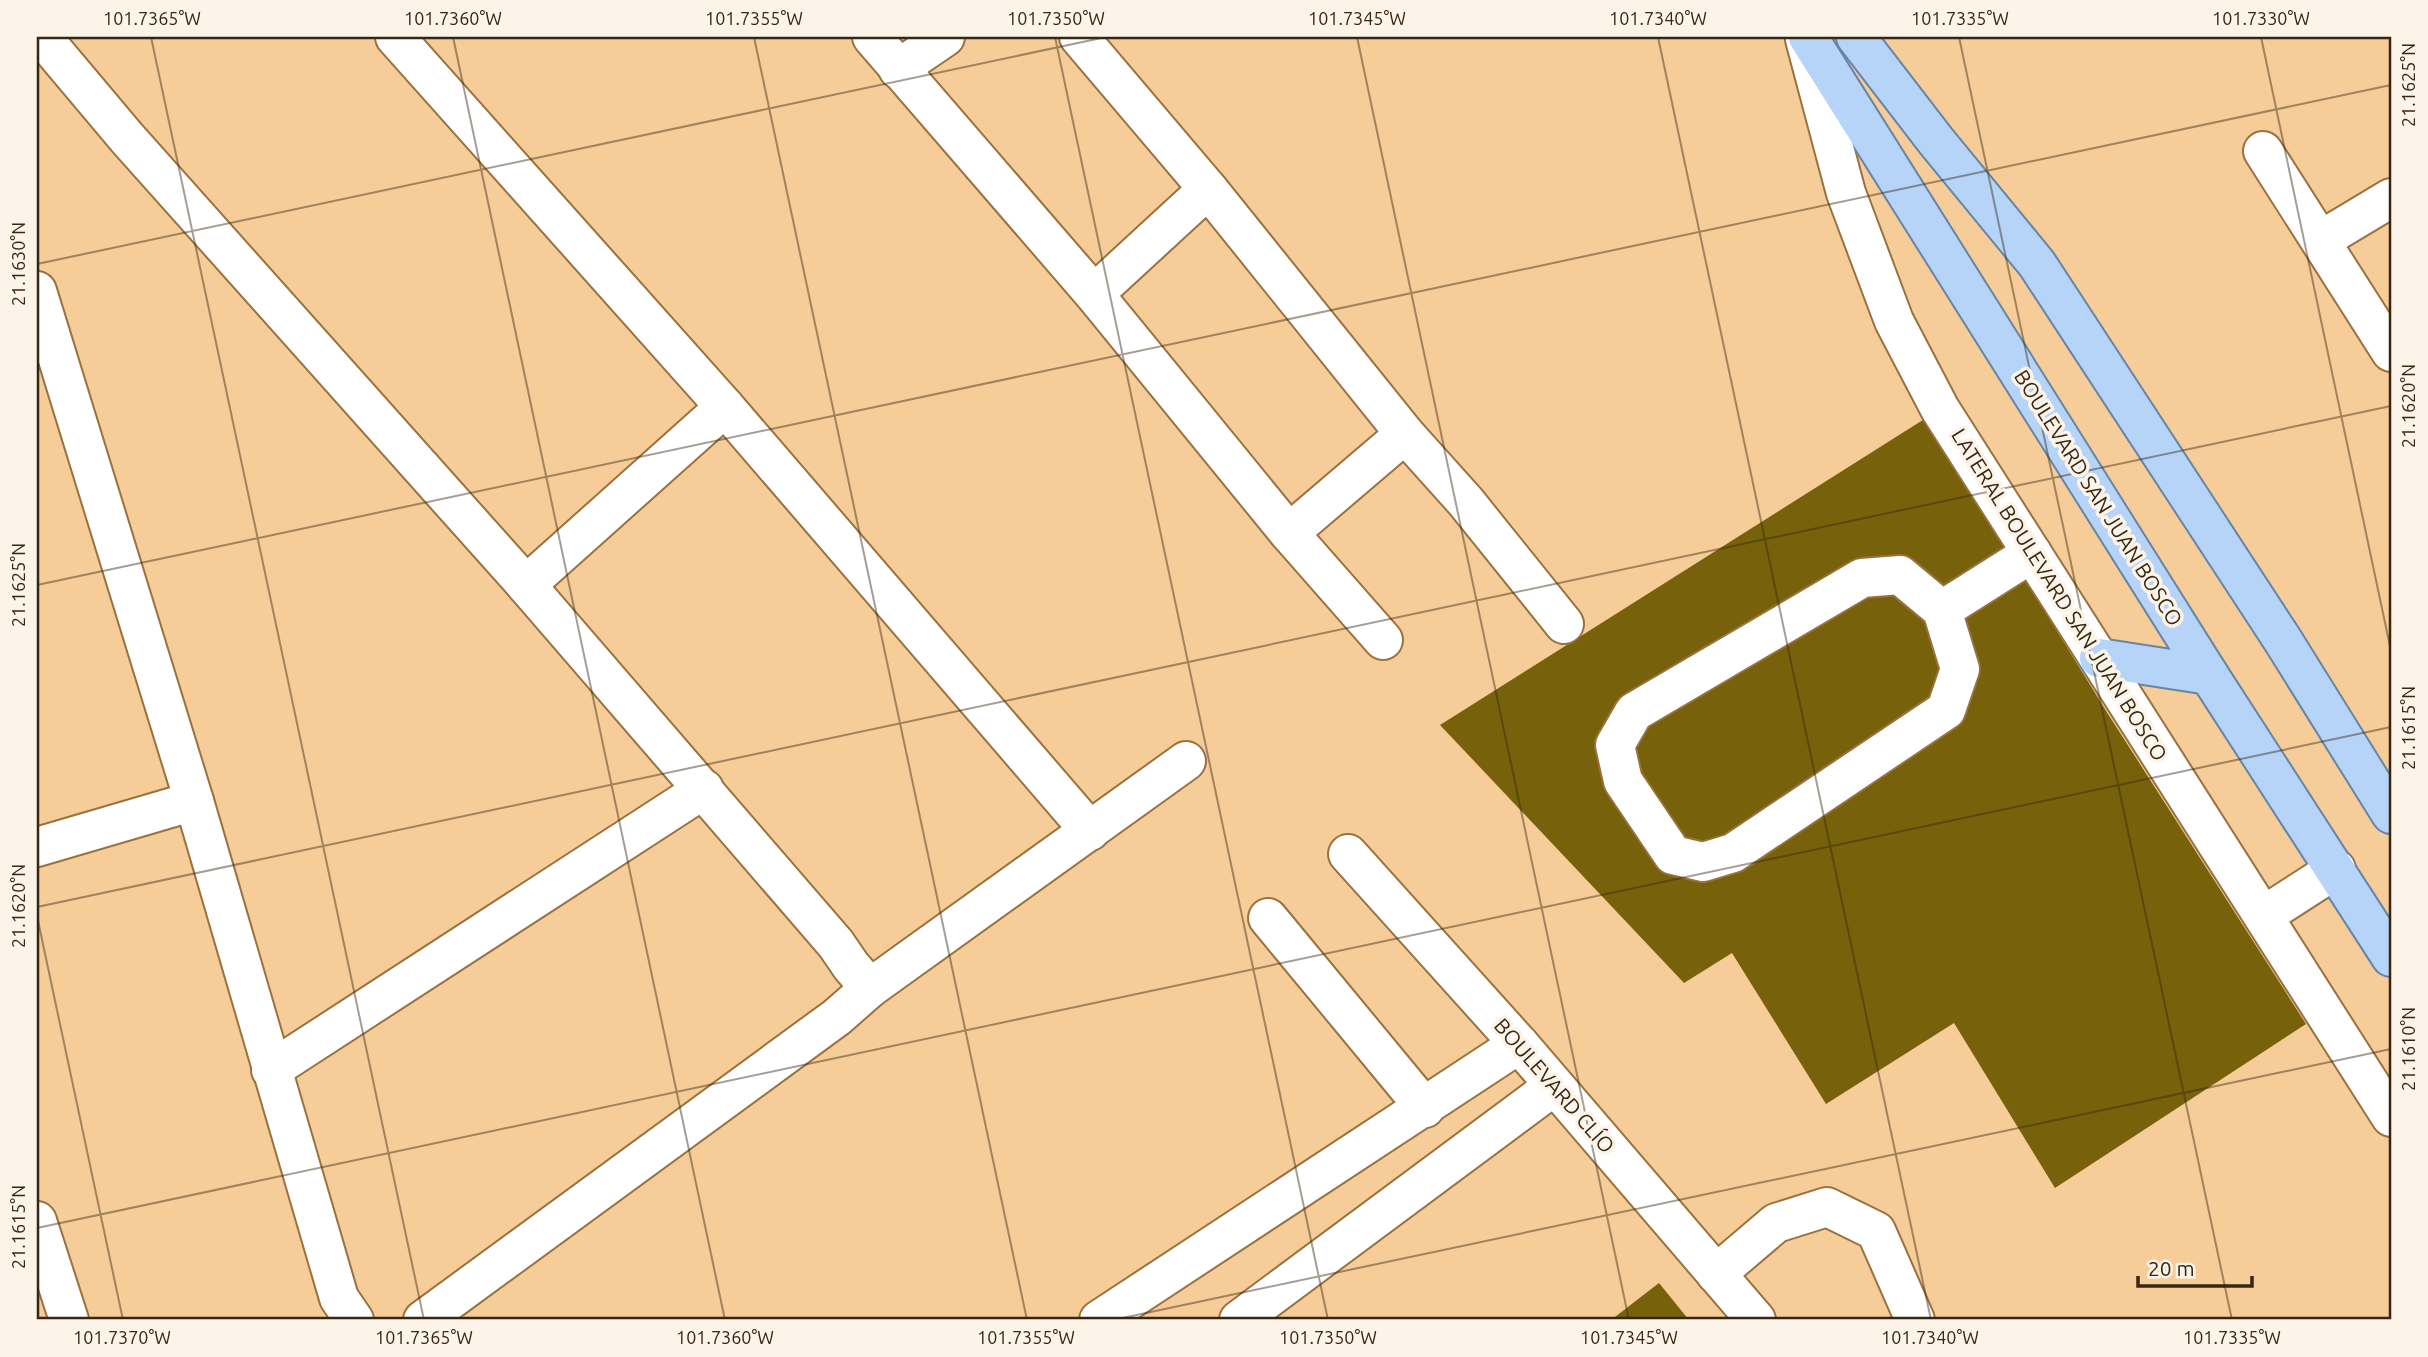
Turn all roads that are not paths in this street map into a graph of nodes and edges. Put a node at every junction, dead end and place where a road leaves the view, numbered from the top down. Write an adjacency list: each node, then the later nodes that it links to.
1 (42, 37): 20 (street)
2 (396, 37): 16 (street)
3 (872, 37): 8 (street)
4 (944, 37): 8 (street)
5 (1079, 37): 10 (street)
6 (1806, 37): 19 (street, LATERAL BOULEVARD SAN JUAN BOSCO); 25 (main road, BOULEVARD SAN JUAN BOSCO)
7 (1856, 37): 29 (main road)
8 (898, 69): 14 (street)
9 (2263, 151): 12 (street)
10 (1208, 188): 14 (street); 17 (street)
11 (2391, 198): 12 (street)
12 (2322, 240): 15 (street)
13 (37, 291): 28 (street)
14 (1094, 294): 18 (street)
15 (2391, 352)
16 (725, 407): 20 (street); 30 (street)
17 (1405, 434): 18 (street); 22 (street)
18 (1289, 533): 23 (street)
19 (2032, 553): 21 (street); 24 (street, LATERAL BOULEVARD SAN JUAN BOSCO)
20 (526, 585): 27 (street)
21 (1942, 610): 21 (street)
22 (1564, 624)
23 (1383, 640)
24 (2099, 658): 25 (main road); 34 (street, LATERAL BOULEVARD SAN JUAN BOSCO)
25 (2210, 675): 33 (main road, BOULEVARD SAN JUAN BOSCO)
26 (1186, 761): 30 (street)
27 (704, 789): 37 (street); 39 (street)
28 (194, 801): 31 (street); 39 (street)
29 (2391, 814)
30 (1090, 831): 37 (street)
31 (37, 847)
32 (1348, 854): 38 (street, BOULEVARD CLÍO)
33 (2336, 869): 34 (street); 36 (main road, BOULEVARD SAN JUAN BOSCO)
34 (2263, 916): 42 (street, LATERAL BOULEVARD SAN JUAN BOSCO)
35 (1268, 918): 41 (street)
36 (2391, 957)
37 (870, 988): 47 (street)
38 (1519, 1045): 40 (street, BOULEVARD CLÍO); 41 (street)
39 (271, 1070): 46 (street)
40 (1554, 1086): 44 (street, BOULEVARD CLÍO); 49 (street)
41 (1425, 1108): 48 (street)
42 (2391, 1117)
43 (37, 1221): 45 (street)
44 (1716, 1274): 50 (street, BOULEVARD CLÍO); 51 (street)
45 (69, 1320)
46 (354, 1320)
47 (423, 1320)
48 (1099, 1320)
49 (1238, 1320)
50 (1756, 1320)
51 (1915, 1320)

